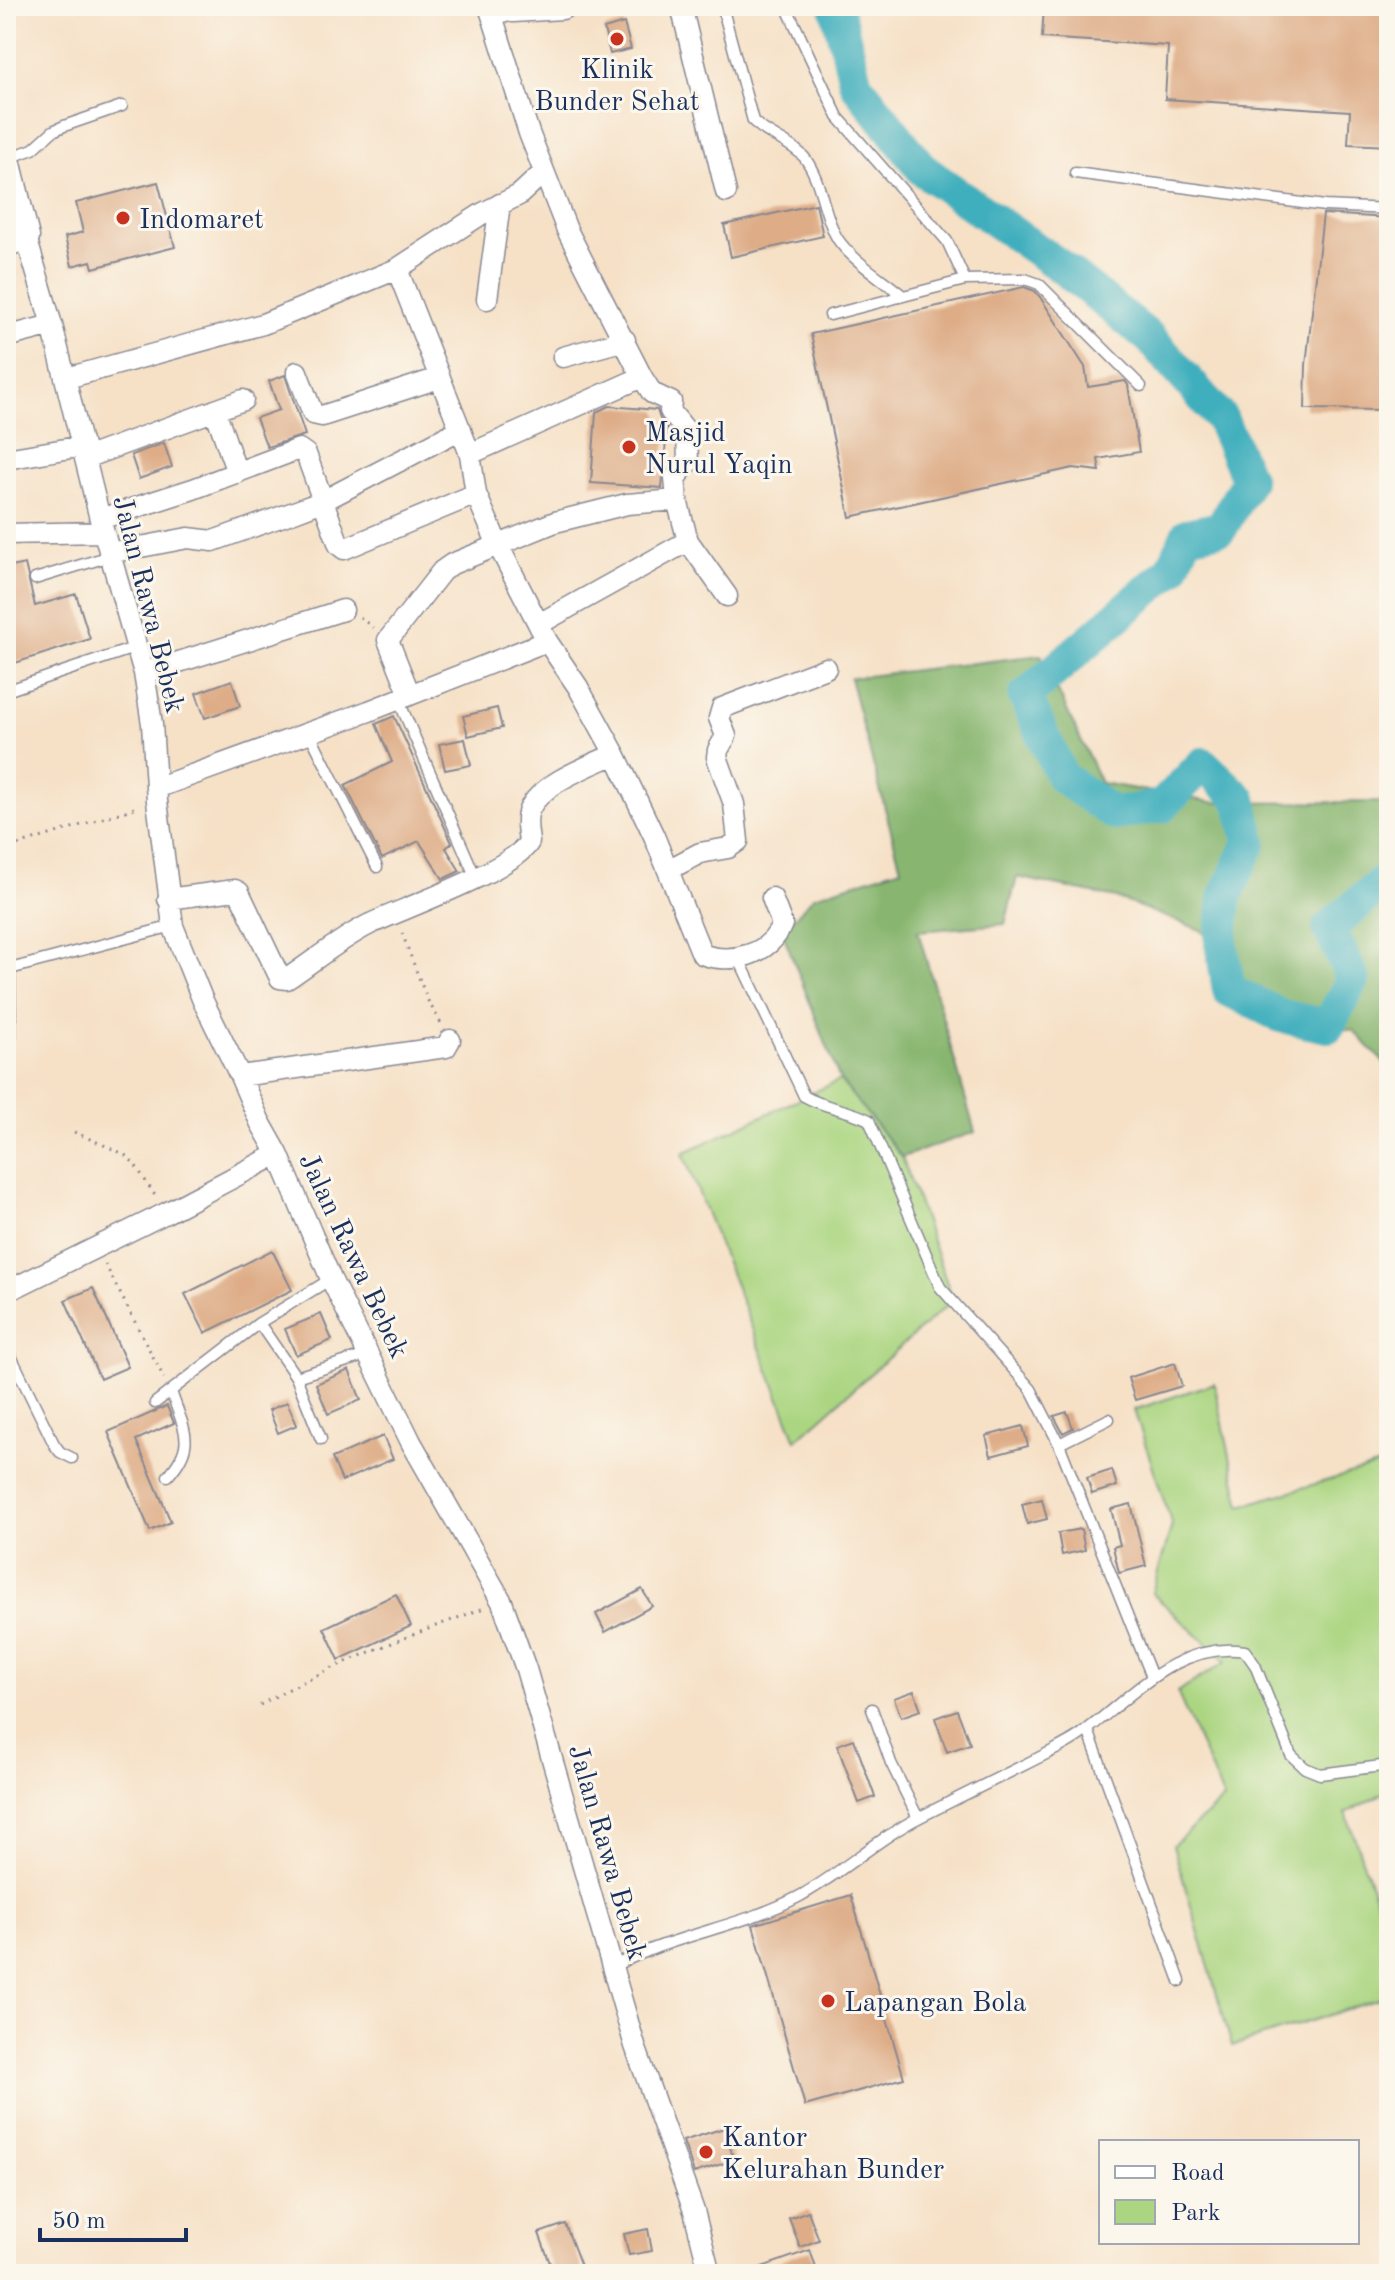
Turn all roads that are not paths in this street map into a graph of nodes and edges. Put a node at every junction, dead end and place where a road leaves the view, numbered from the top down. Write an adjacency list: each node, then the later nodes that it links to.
1 (490, 6): 2 (street); 8 (street)
2 (562, 6)
3 (681, 6): 10 (street)
4 (722, 6): 16 (lane)
5 (786, 6): 15 (lane)
6 (122, 106): 7 (lane)
7 (6, 157): 13 (street)
8 (544, 172): 11 (street); 21 (street)
9 (1075, 173): 12 (lane)
10 (726, 192)
11 (500, 204): 14 (street); 17 (street)
12 (1389, 209)
13 (16, 240): 19 (street, Jalan Rawa Bebek)
14 (397, 269): 25 (street); 26 (street)
15 (965, 280): 16 (lane); 27 (lane)
16 (903, 296): 18 (lane)
17 (487, 299)
18 (830, 315)
19 (52, 325): 20 (street); 25 (street, Jalan Rawa Bebek)
20 (6, 337)
21 (625, 340): 22 (street); 24 (street)
22 (563, 357)
23 (297, 372): 26 (street)
24 (642, 377): 32 (street); 36 (street)
25 (67, 378): 31 (street, Jalan Rawa Bebek)
26 (439, 378): 30 (street)
27 (1141, 386)
28 (243, 400): 29 (street)
29 (215, 410): 31 (street); 34 (street)
30 (461, 429): 32 (street); 37 (street)
31 (84, 452): 33 (street); 38 (street, Jalan Rawa Bebek)
32 (470, 454): 35 (street)
33 (6, 459)
34 (237, 473): 37 (street); 38 (street)
35 (476, 494): 37 (street); 41 (street)
36 (677, 500): 40 (street); 41 (street)
37 (323, 501): 42 (street)
38 (102, 526): 39 (street); 42 (street, Jalan Rawa Bebek)
39 (6, 534)
40 (688, 541): 44 (street); 46 (street)
41 (497, 543): 46 (street); 51 (street)
42 (110, 555): 43 (lane); 47 (street, Jalan Rawa Bebek)
43 (35, 579)
44 (727, 596)
45 (343, 610): 49 (street)
46 (543, 632): 51 (street); 53 (street)
47 (137, 647): 49 (street, Jalan Rawa Bebek); 50 (lane)
48 (826, 668): 56 (street)
49 (144, 673): 54 (street, Jalan Rawa Bebek)
50 (6, 691)
51 (404, 697): 52 (street); 57 (lane)
52 (309, 732): 54 (street); 55 (lane)
53 (615, 754): 56 (street); 57 (street)
54 (156, 794): 59 (street, Jalan Rawa Bebek)
55 (377, 867)
56 (668, 870): 61 (street)
57 (476, 878): 59 (street)
58 (772, 898): 61 (street)
59 (168, 899): 60 (street, Jalan Rawa Bebek)
60 (173, 926): 62 (lane); 65 (street, Jalan Rawa Bebek)
61 (738, 957): 77 (lane)
62 (8, 967): 64 (lane)
63 (450, 1040): 65 (street)
64 (6, 1050)
65 (240, 1076): 66 (street, Jalan Rawa Bebek)
66 (278, 1154): 67 (street, Jalan Rawa Bebek); 68 (street)
67 (331, 1279): 69 (lane); 71 (street, Jalan Rawa Bebek)
68 (6, 1292)
69 (259, 1323): 72 (lane); 73 (lane)
70 (6, 1346): 78 (lane)
71 (370, 1354): 72 (lane); 85 (street, Jalan Rawa Bebek)
72 (296, 1377): 76 (lane)
73 (171, 1391): 74 (lane); 79 (lane)
74 (155, 1403)
75 (1109, 1419): 77 (lane)
76 (321, 1439)
77 (1059, 1444): 80 (lane)
78 (72, 1458)
79 (168, 1476)
80 (1152, 1677): 82 (lane); 83 (lane)
81 (872, 1709): 84 (lane)
82 (1088, 1730): 84 (lane); 86 (lane)
83 (1389, 1765)
84 (918, 1818): 85 (lane)
85 (613, 1966): 87 (street, Jalan Rawa Bebek)
86 (1180, 1981)
87 (710, 2274)

